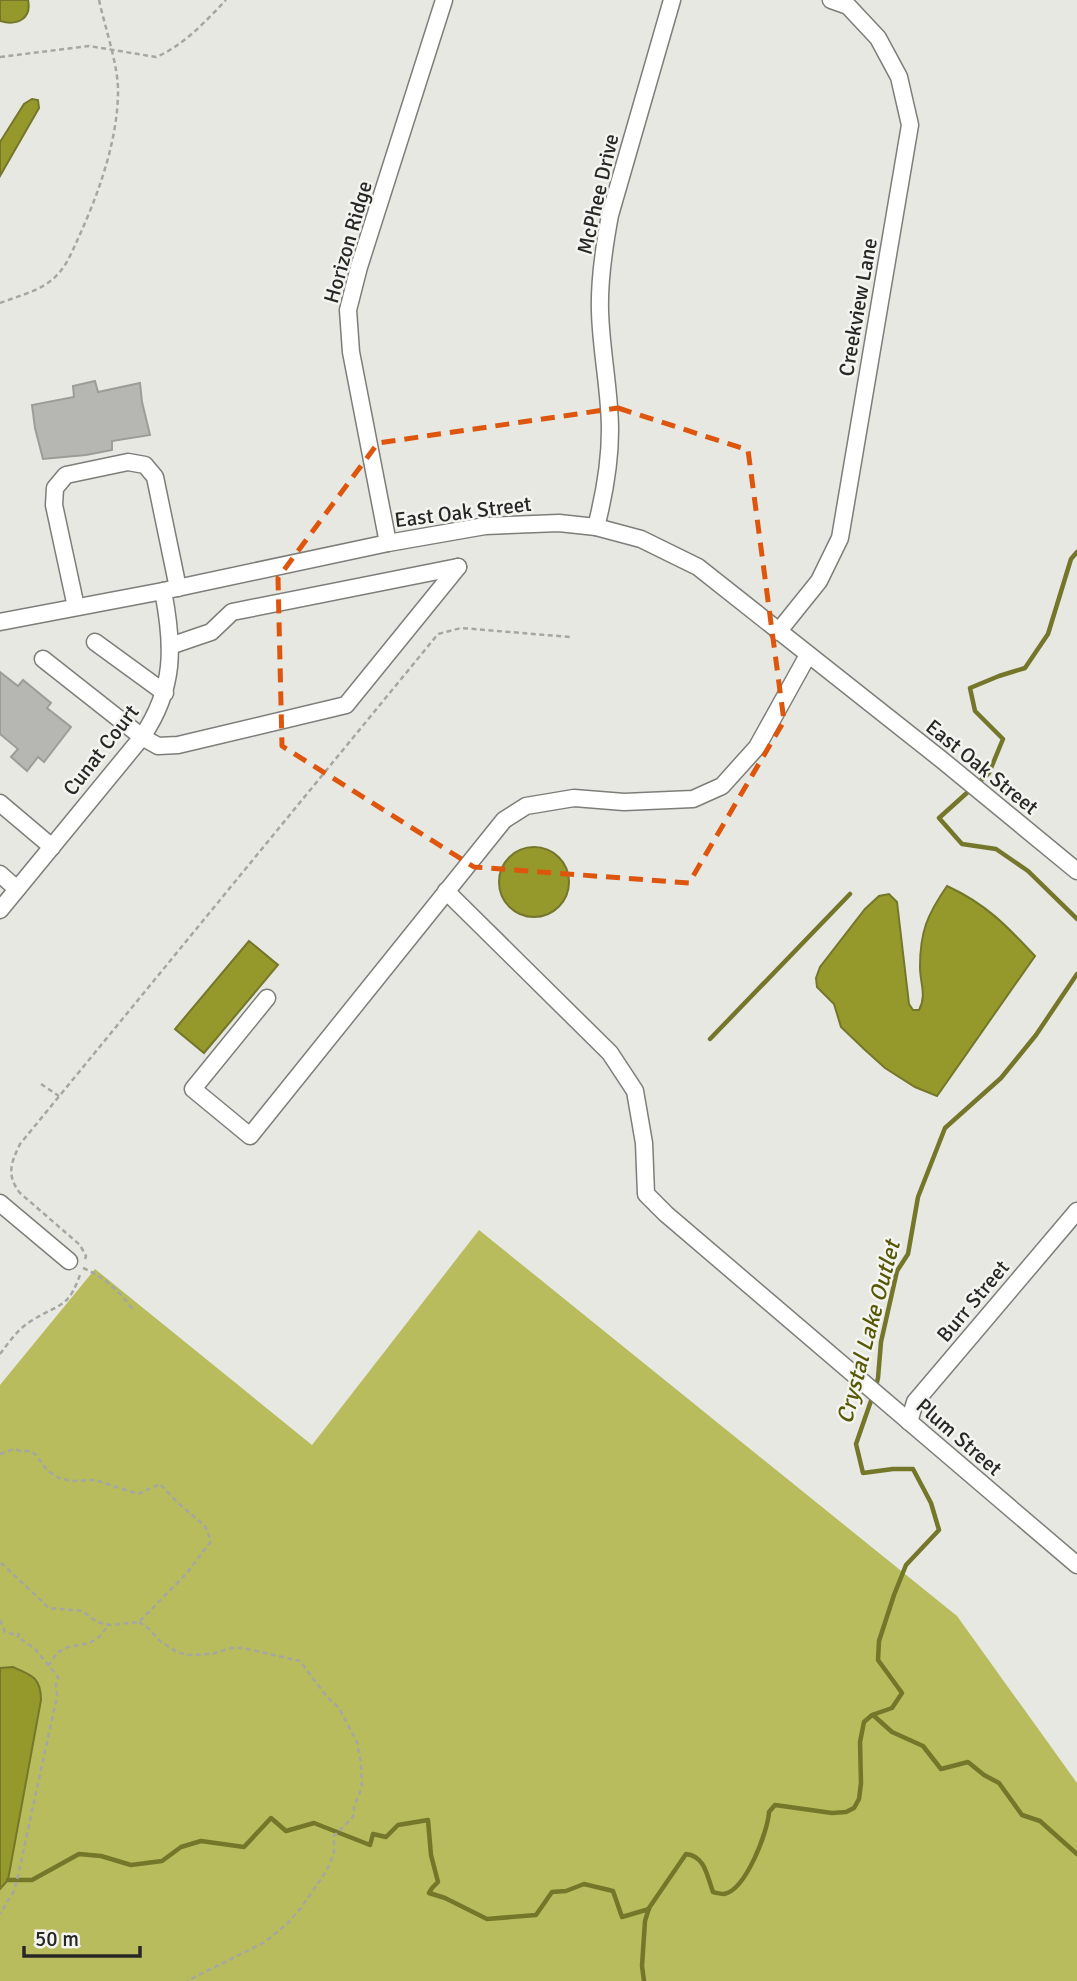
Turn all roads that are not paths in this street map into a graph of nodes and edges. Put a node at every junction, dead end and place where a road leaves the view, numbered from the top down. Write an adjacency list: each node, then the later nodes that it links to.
1 (444, 0): 5 (street, Horizon Ridge)
2 (672, 0): 4 (street, McPhee Drive)
3 (831, 0): 9 (street, Creekview Lane)
4 (596, 527): 5 (street, East Oak Street); 9 (street, East Oak Street)
5 (388, 543): 6 (street, East Oak Street)
6 (171, 589): 7 (street, East Oak Street); 7 (street, Cunat Court); 11 (street, Cunat Court)
7 (76, 607): 8 (street, East Oak Street)
8 (0, 622)
9 (778, 632): 12 (street, East Oak Street)
10 (95, 642): 14 (street)
11 (170, 646): 14 (street, Cunat Court); 15 (street)
12 (808, 655): 18 (street, East Oak Street); 21 (street)
13 (43, 659): 15 (street)
14 (165, 693): 15 (street, Cunat Court)
15 (142, 737): 17 (street, Cunat Court)
16 (0, 803): 17 (street)
17 (52, 847): 20 (street, Cunat Court)
18 (1077, 871)
19 (0, 874): 20 (street)
20 (17, 889): 22 (street, Cunat Court)
21 (446, 891): 23 (street); 27 (street, Plum Street)
22 (0, 910)
23 (267, 998)
24 (0, 1203): 26 (street)
25 (1077, 1211): 27 (street, Burr Street)
26 (76, 1264)
27 (909, 1422): 28 (street, Plum Street)
28 (1077, 1565)

